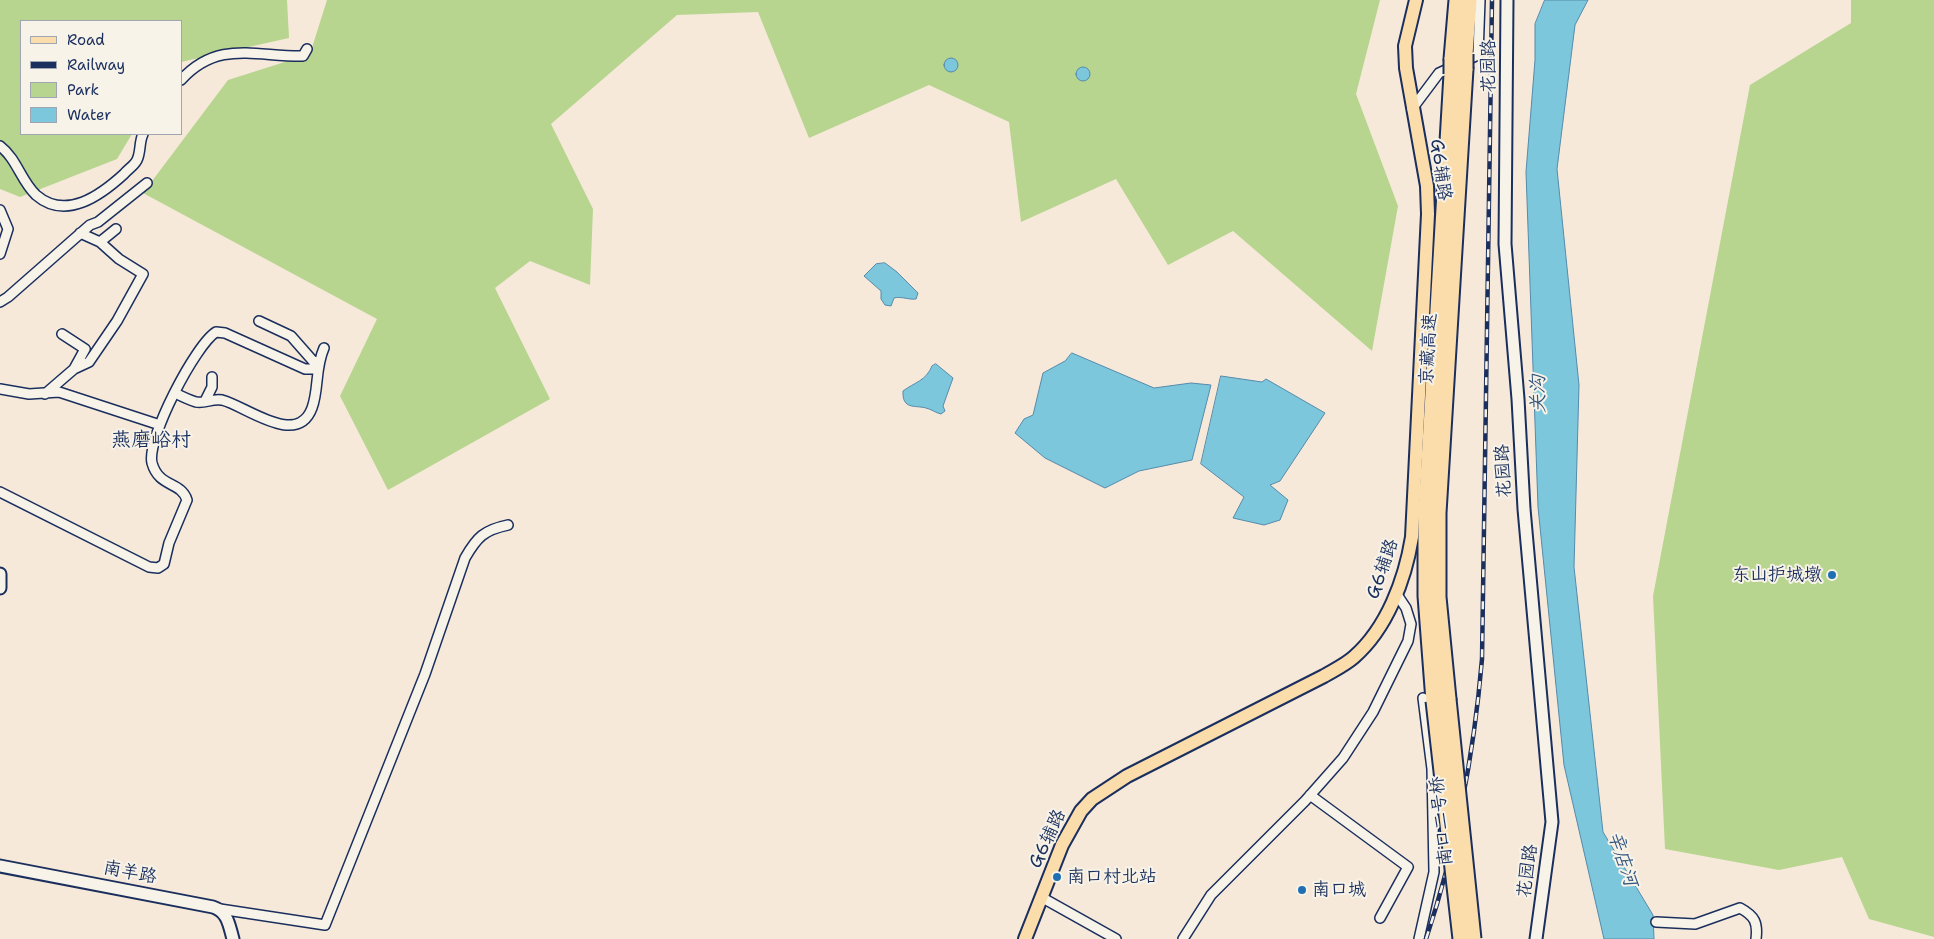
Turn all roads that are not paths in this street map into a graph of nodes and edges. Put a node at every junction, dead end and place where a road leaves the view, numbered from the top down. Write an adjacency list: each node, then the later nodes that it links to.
1 (1416, 0): 9 (main road, G6辅路)
2 (1456, 0): 7 (highway)
3 (1469, 0): 7 (highway)
4 (1480, 0): 9 (street)
5 (1507, 0): 49 (street, 花园路)
6 (307, 49): 8 (street)
7 (1459, 64): 35 (highway)
8 (182, 79)
9 (1412, 109): 34 (main road, G6辅路)
10 (143, 135): 11 (street)
11 (0, 146)
12 (147, 182): 15 (street)
13 (0, 210): 17 (street)
14 (116, 230): 16 (street)
15 (80, 233): 16 (street); 18 (street)
16 (100, 242): 23 (street)
17 (0, 254)
18 (0, 302)
19 (259, 321): 22 (street)
20 (62, 334): 23 (street)
21 (324, 348): 22 (street)
22 (318, 365): 26 (street); 28 (street)
23 (74, 369): 27 (street)
24 (212, 377): 28 (street)
25 (0, 389): 27 (street)
26 (174, 393): 28 (street); 29 (street)
27 (45, 394): 29 (street)
28 (205, 401)
29 (160, 426): 30 (street)
30 (0, 492)
31 (508, 525): 39 (street)
32 (0, 574): 33 (street)
33 (0, 588)
34 (1396, 593): 36 (street); 38 (main road, G6辅路)
35 (1435, 700): 46 (street); 47 (highway, 南口二号桥, bridge); 48 (highway, 南口二号桥, bridge)
36 (1310, 795): 40 (street); 45 (street)
37 (0, 866): 39 (street, 南羊路)
38 (1041, 897): 43 (main road, G6辅路); 44 (street)
39 (220, 909): 42 (street)
40 (1380, 918)
41 (1656, 922): 50 (street)
42 (233, 939)
43 (1025, 939)
44 (1116, 939)
45 (1183, 939)
46 (1419, 939)
47 (1461, 939)
48 (1473, 939)
49 (1536, 939)
50 (1756, 939)

